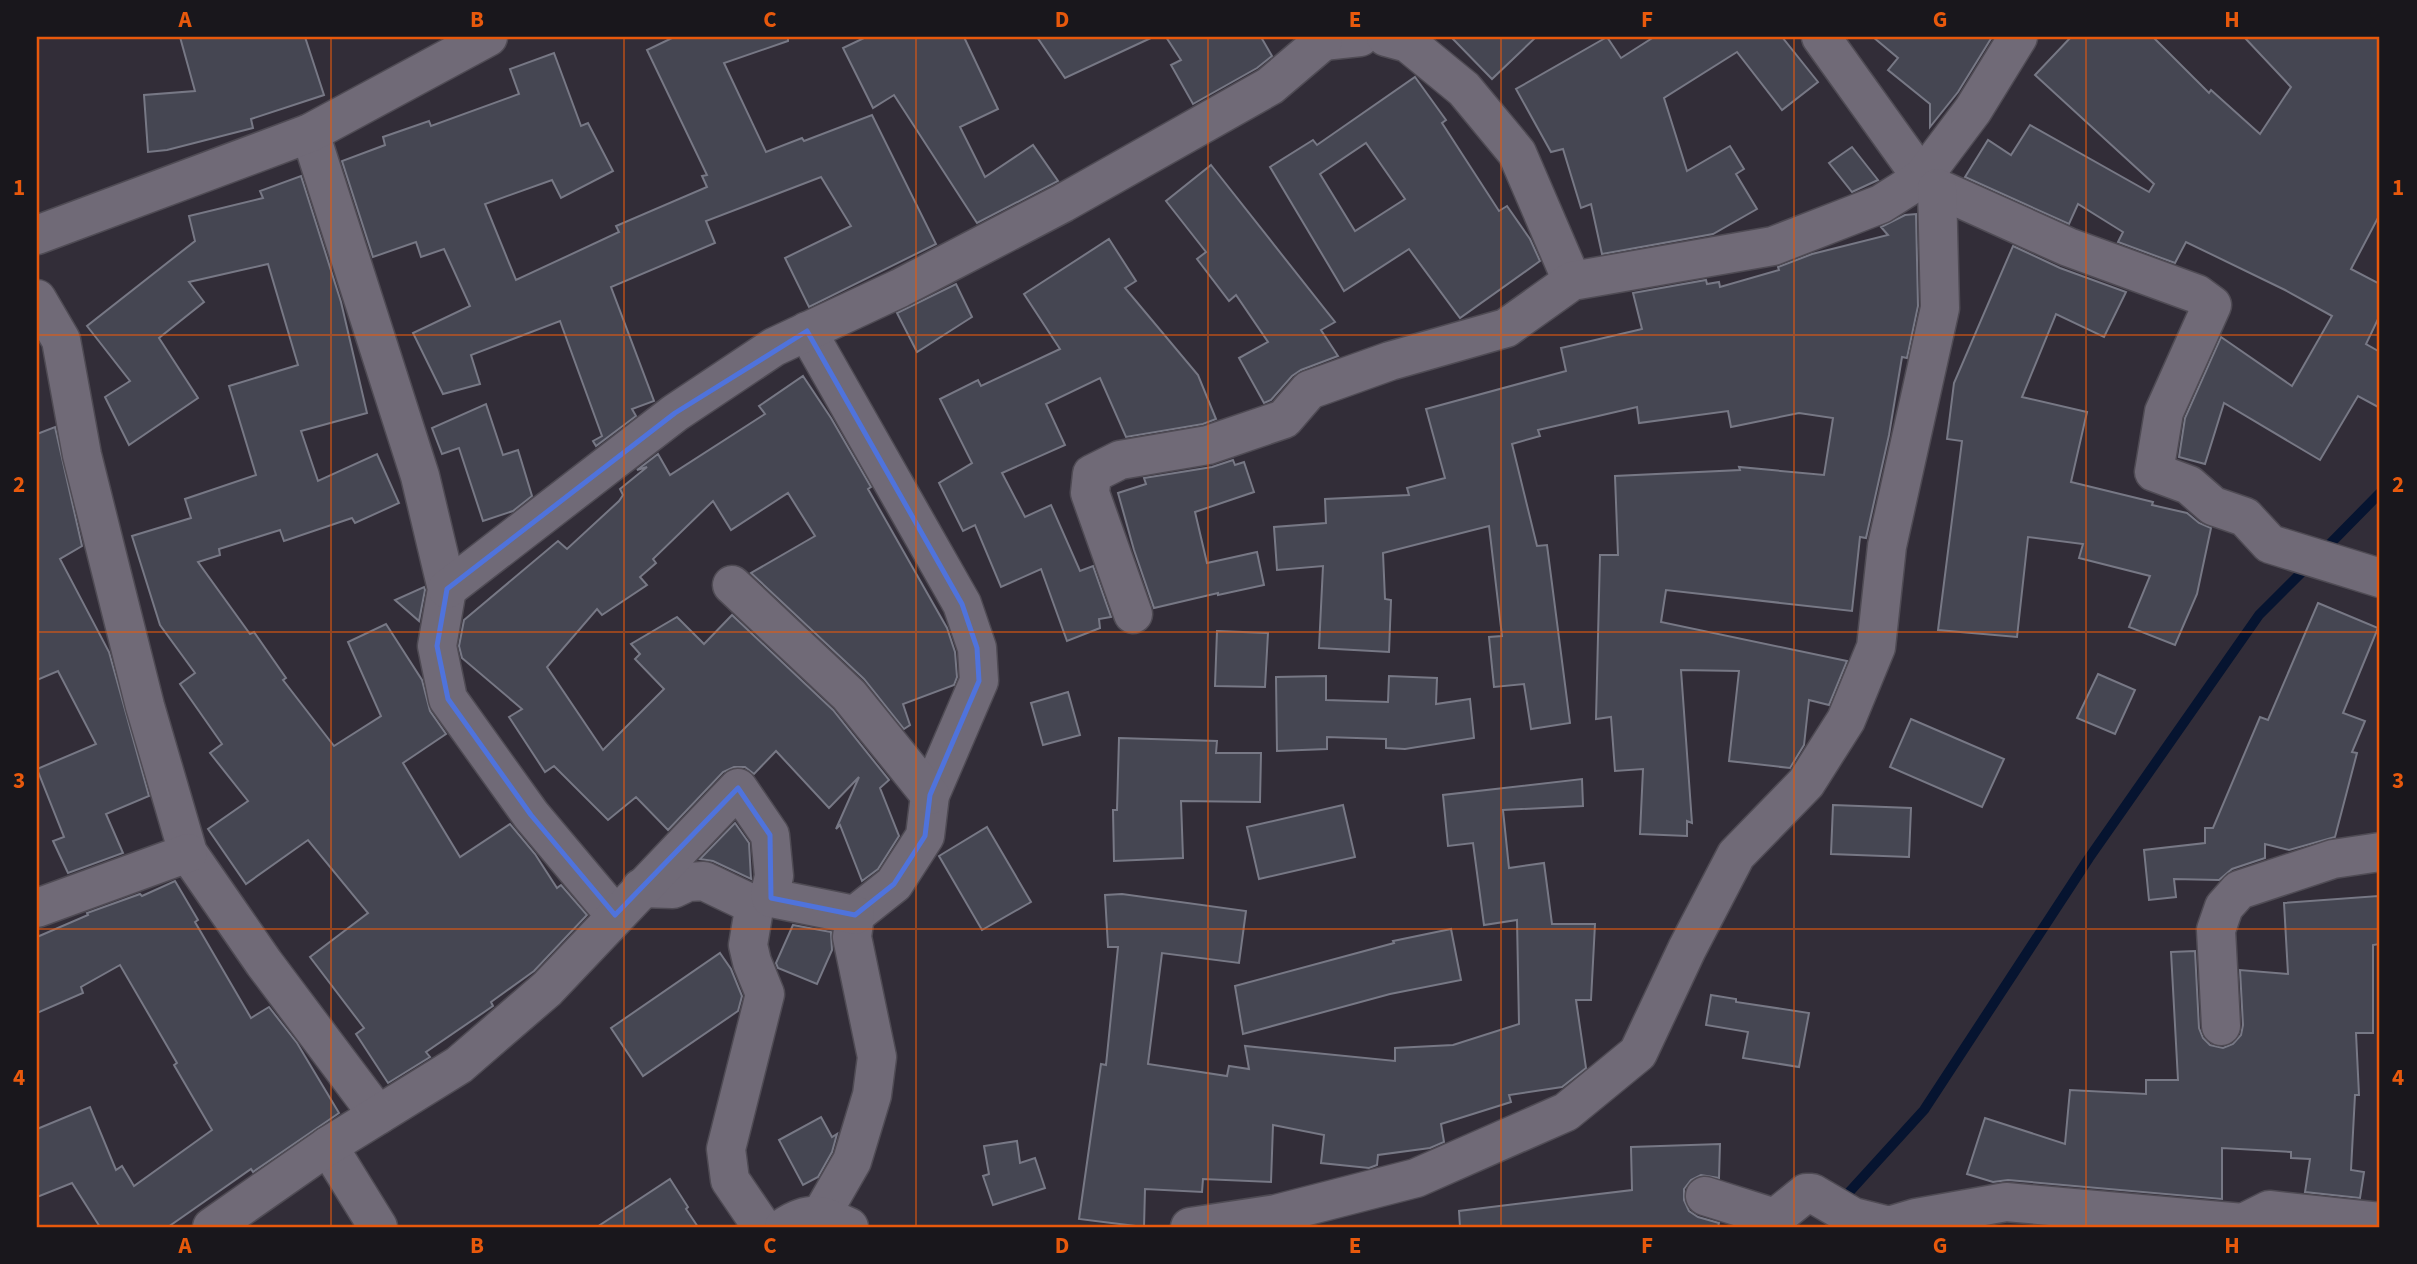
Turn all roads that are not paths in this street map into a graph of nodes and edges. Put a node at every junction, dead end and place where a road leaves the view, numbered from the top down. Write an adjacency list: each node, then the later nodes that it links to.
1 (488, 37): 7 (street)
2 (1360, 37): 6 (street)
3 (1386, 37): 10 (street)
4 (1821, 37): 8 (street)
5 (2018, 37): 8 (street)
6 (1321, 39): 12 (street)
7 (310, 133): 9 (street); 15 (street)
8 (1930, 183): 10 (street); 13 (street); 35 (street)
9 (37, 235)
10 (1572, 281): 16 (street)
11 (37, 299): 19 (street)
12 (807, 331): 15 (street); 17 (street)
13 (2380, 578)
14 (732, 585): 17 (street)
15 (447, 589): 22 (street)
16 (1133, 614)
17 (930, 795): 23 (street)
18 (2380, 852): 24 (street)
19 (188, 853): 21 (street); 25 (street)
20 (641, 888): 22 (street); 23 (street); 33 (street)
21 (37, 908)
22 (615, 915): 25 (street)
23 (855, 915): 28 (street)
24 (2221, 1026)
25 (378, 1115): 26 (street)
26 (328, 1146): 31 (street); 32 (street)
27 (1705, 1196): 30 (street)
28 (835, 1221): 34 (street)
29 (2380, 1222): 30 (street)
30 (2242, 1225)
31 (212, 1227)
32 (378, 1227)
33 (762, 1227)
34 (784, 1227)
35 (1190, 1227)

